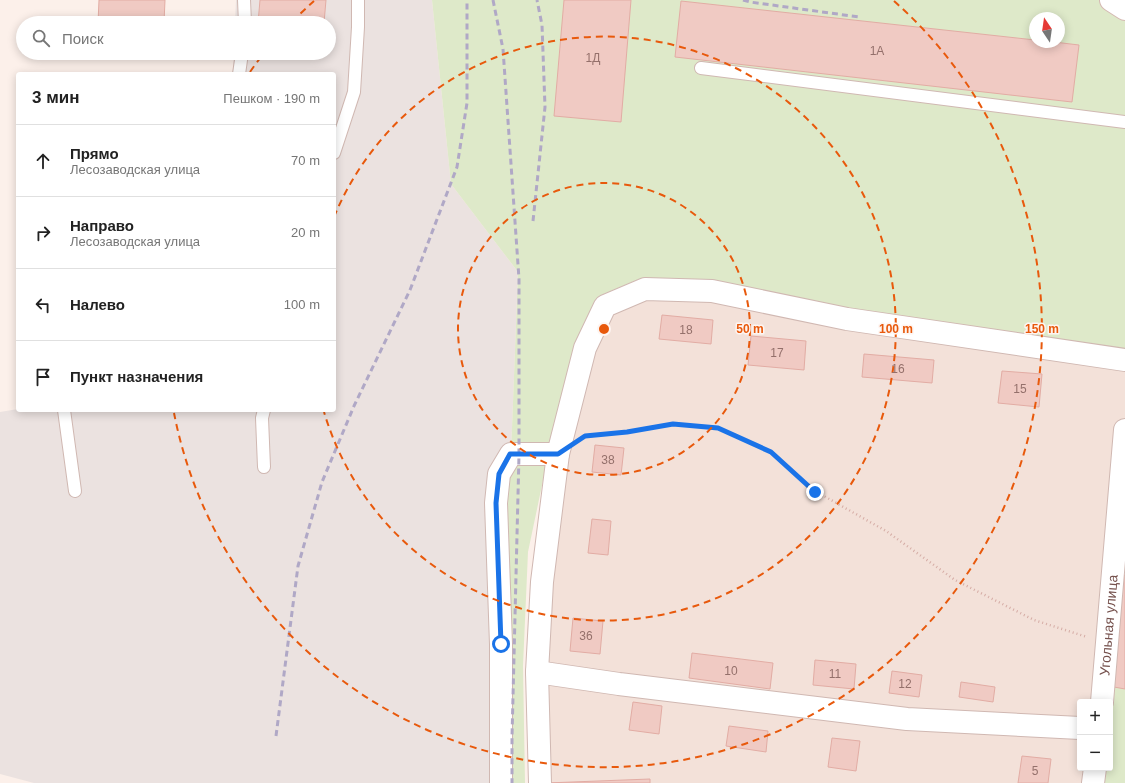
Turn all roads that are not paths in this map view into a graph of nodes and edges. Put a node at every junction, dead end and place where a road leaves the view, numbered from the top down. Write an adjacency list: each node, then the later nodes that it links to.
1 (244, 0): 5 (lane)
2 (358, 0): 10 (lane)
3 (1111, 0): 4 (street)
4 (1125, 8)
5 (245, 16)
6 (241, 60): 8 (lane)
7 (701, 68): 9 (lane)
8 (239, 72)
9 (1125, 122)
10 (336, 147)
11 (1125, 360): 15 (street)
12 (64, 412): 17 (lane)
13 (264, 412): 16 (lane)
14 (1125, 430): 19 (street, Угольная улица)
15 (558, 454): 18 (street); 22 (street)
16 (264, 467)
17 (75, 491)
18 (537, 672): 20 (street); 23 (street)
19 (1102, 699)
20 (1077, 728)
21 (1095, 771): 24 (street)
22 (501, 783)
23 (540, 783)
24 (1093, 783)

